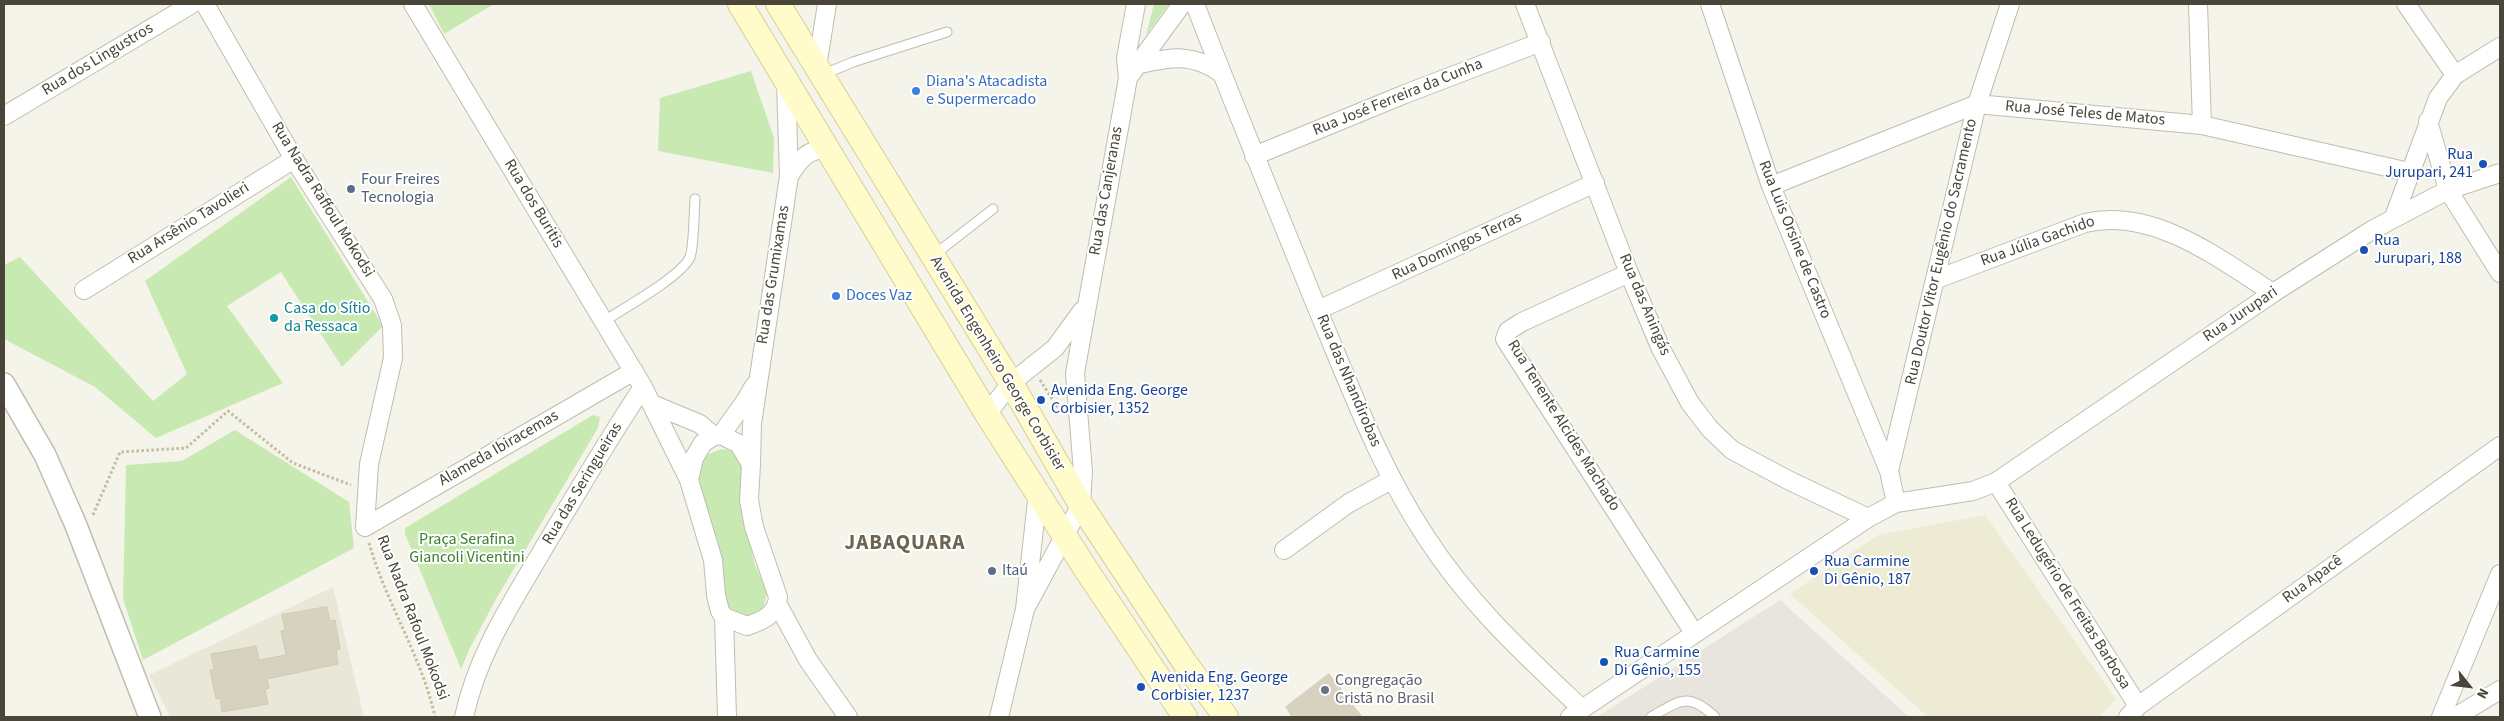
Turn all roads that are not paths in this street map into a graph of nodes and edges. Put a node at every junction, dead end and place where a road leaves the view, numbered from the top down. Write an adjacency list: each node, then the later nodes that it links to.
1 (192, 4): 25 (street, Rua dos Lingustros)
2 (205, 4): 30 (street, Rua Nadra Raffoul Mokodsi)
3 (414, 4): 48 (street, Rua dos Buritis)
4 (740, 4): 23 (main road, Avenida Engenheiro George Corbisier)
5 (778, 4): 19 (main road, Avenida Engenheiro George Corbisier)
6 (827, 4): 19 (street)
7 (1136, 4): 22 (street, Rua das Canjeranas)
8 (1182, 4): 18 (street)
9 (1195, 4): 20 (street, Rua das Nhandirobas)
10 (1525, 4): 16 (street, Rua das Aningás)
11 (1710, 4): 35 (street, Rua Luis Orsine de Castro)
12 (2010, 4): 24 (street, Rua Doutor Vitor Eugênio do Sacramento)
13 (2198, 4): 27 (street)
14 (2406, 4): 21 (street)
15 (947, 32): 19 (lane)
16 (1541, 42): 29 (street, Rua José Ferreira da Cunha); 34 (street, Rua das Aningás)
17 (2500, 46): 21 (street)
18 (1140, 64): 20 (street); 22 (street)
19 (819, 71): 40 (main road, Avenida Engenheiro George Corbisier)
20 (1221, 73): 29 (street, Rua das Nhandirobas)
21 (2455, 75): 26 (street)
22 (1128, 78): 46 (street, Rua das Canjeranas)
23 (786, 80): 28 (main road, Avenida Engenheiro George Corbisier); 33 (street, Rua das Grumixamas)
24 (1977, 104): 27 (street, Rua José Teles de Matos); 35 (street, Rua José Teles de Matos); 43 (street, Rua Doutor Vitor Eugênio do Sacramento)
25 (4, 116)
26 (2428, 121): 31 (street); 36 (street)
27 (2202, 125): 31 (street, Rua José Teles de Matos)
28 (827, 148): 33 (street, Rua das Grumixamas); 57 (main road, Avenida Engenheiro George Corbisier)
29 (1254, 156): 47 (street, Rua das Nhandirobas)
30 (294, 159): 44 (street, Rua Arsênio Tavolieri); 69 (street, Rua Nadra Raffoul Mokodsi)
31 (2409, 172): 39 (street)
32 (2500, 173): 36 (street, Rua Jurupari)
33 (789, 176): 52 (street, Rua das Grumixamas)
34 (1595, 183): 41 (street, Rua das Aningás); 47 (street, Rua Domingos Terras)
35 (1770, 186): 61 (street, Rua Luis Orsine de Castro)
36 (2448, 190): 39 (street, Rua Jurupari); 42 (street)
37 (695, 199): 48 (lane)
38 (993, 209): 40 (lane)
39 (2394, 216): 45 (street, Rua Jurupari)
40 (932, 257): 53 (main road, Avenida Engenheiro George Corbisier)
41 (1628, 273): 68 (street, Rua das Aningás); 76 (street, Rua Tenente Alcides Machado)
42 (2500, 273)
43 (1937, 279): 45 (street, Rua Júlia Gachido); 61 (street, Rua Doutor Vitor Eugênio do Sacramento)
44 (84, 290)
45 (2273, 293): 64 (street, Rua Jurupari)
46 (1087, 304): 49 (street, Rua das Canjeranas); 51 (street, Rua das Canjeranas)
47 (1318, 310): 63 (street, Rua das Nhandirobas)
48 (604, 321): 50 (street, Rua dos Buritis)
49 (1048, 354): 51 (street); 53 (street, Rua das Canjeranas)
50 (634, 371): 55 (street, Rua dos Buritis); 69 (street, Alameda Ibiracemas)
51 (1075, 373): 67 (street, Rua das Canjeranas)
52 (760, 374): 58 (street, Rua das Grumixamas); 60 (street, Rua das Grumixamas)
53 (1011, 383): 57 (street, Rua das Canjeranas); 67 (main road, Avenida Engenheiro George Corbisier)
54 (4, 384): 80 (street)
55 (643, 387): 56 (street, Rua dos Buritis); 81 (street, Rua das Seringueiras)
56 (652, 404): 58 (street); 62 (street, Rua dos Buritis)
57 (987, 414): 65 (main road, Avenida Engenheiro George Corbisier)
58 (717, 435): 60 (street); 62 (street, Rua das Grumixamas)
59 (2500, 446): 78 (street, Rua Apacê)
60 (751, 464): 74 (street, Rua das Grumixamas)
61 (1889, 471): 66 (street, Rua Doutor Vitor Eugênio do Sacramento)
62 (689, 480): 75 (street, Rua dos Buritis)
63 (1391, 480): 71 (street); 79 (street, Rua das Nhandirobas)
64 (1996, 482): 66 (street, Rua Jurupari); 78 (street, Rua Ledugério de Freitas Barbosa)
65 (1038, 492): 70 (main road, Avenida Engenheiro George Corbisier); 73 (street, Rua das Canjeranas)
66 (1896, 503): 68 (street, Rua Jurupari)
67 (1081, 504): 70 (street, Rua das Canjeranas); 86 (main road, Avenida Engenheiro George Corbisier)
68 (1868, 518): 76 (street, Rua Jurupari)
69 (364, 527)
70 (1066, 536): 73 (street, Rua das Canjeranas); 85 (main road, Avenida Engenheiro George Corbisier)
71 (1284, 550)
72 (2500, 574): 89 (street)
73 (1025, 609): 84 (street, Rua das Canjeranas)
74 (773, 610): 75 (street); 83 (street)
75 (724, 617): 82 (street)
76 (1694, 633): 79 (street, Rua Jurupari)
77 (2500, 690): 90 (street)
78 (2133, 712)
79 (1576, 713)
80 (150, 717)
81 (464, 717)
82 (727, 717)
83 (848, 717)
84 (999, 717)
85 (1186, 717)
86 (1226, 717)
87 (1651, 717): 88 (lane)
88 (1715, 717)
89 (2441, 717)
90 (2455, 717)

